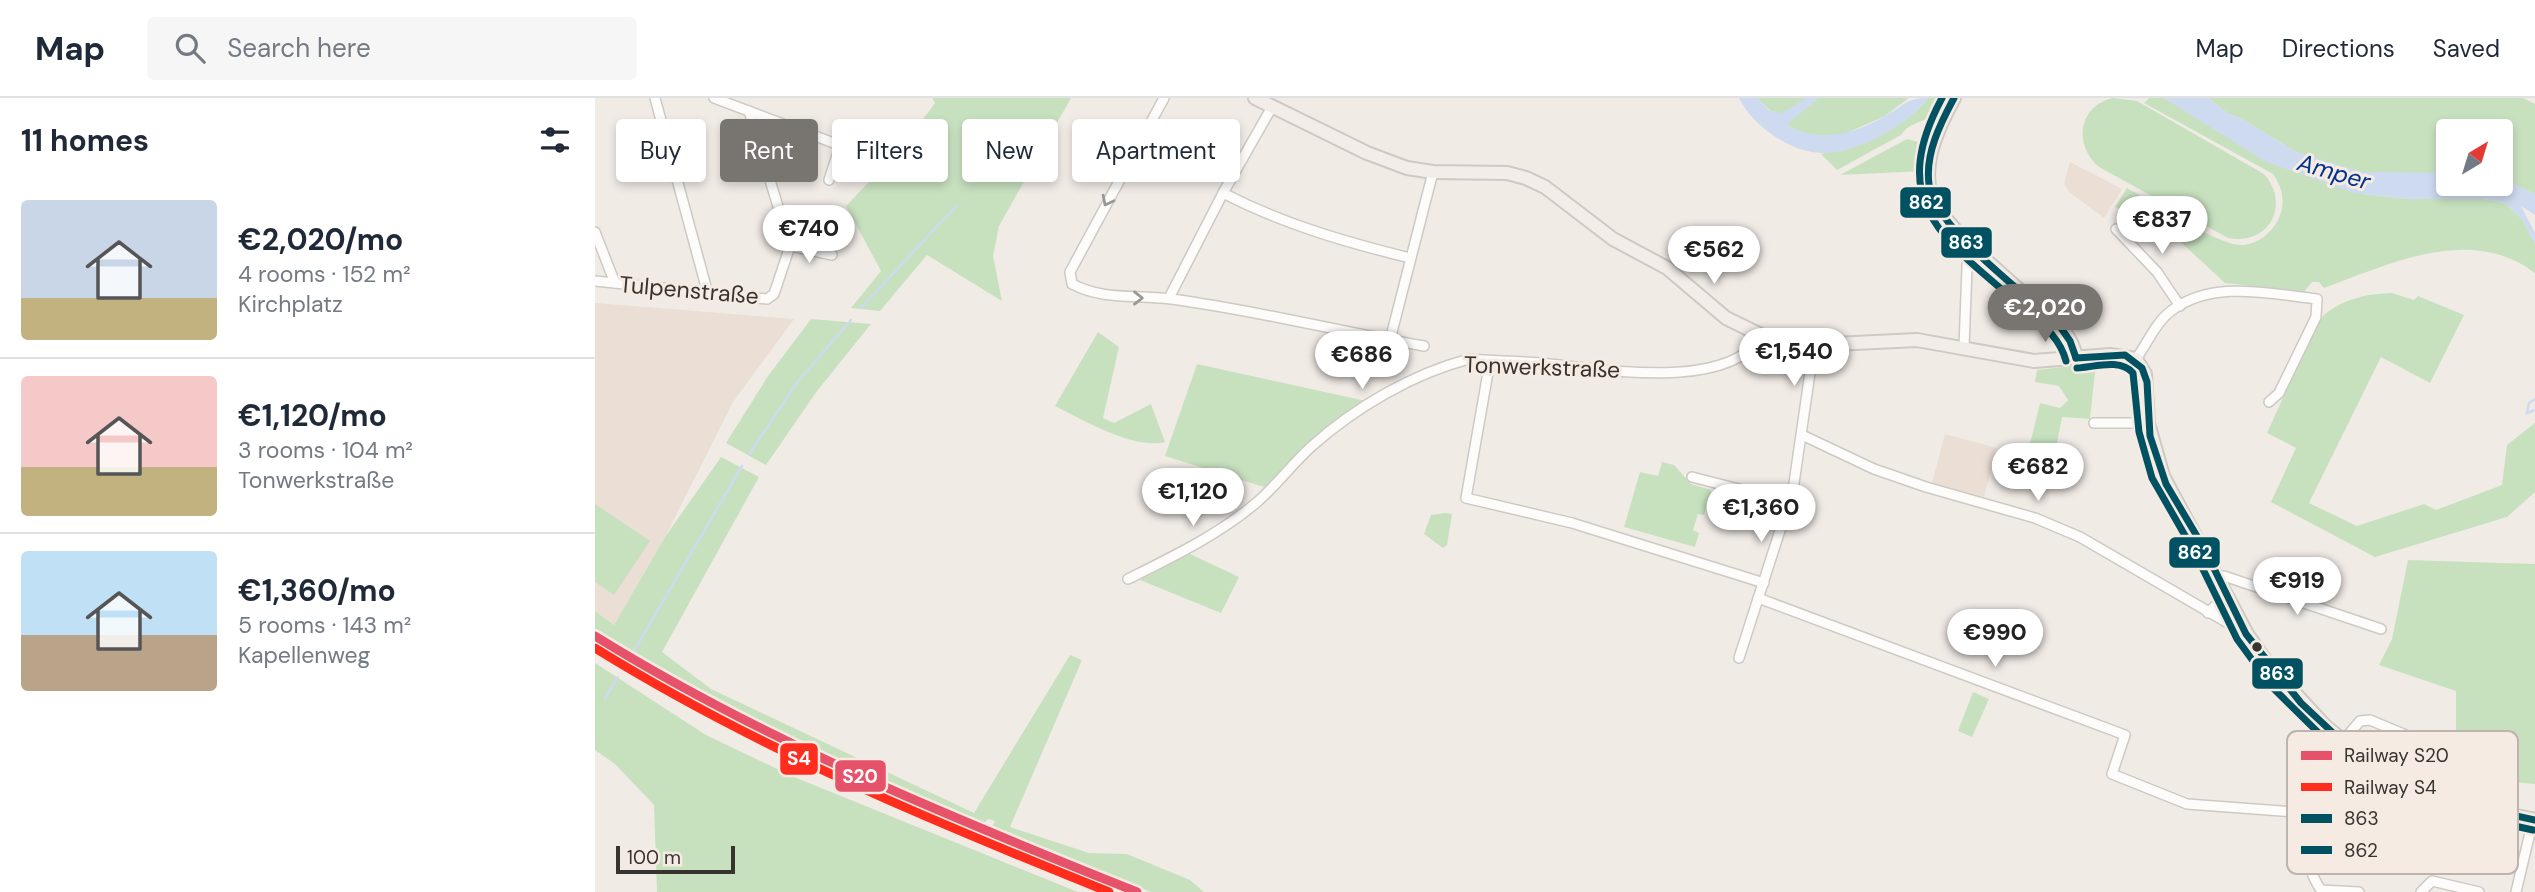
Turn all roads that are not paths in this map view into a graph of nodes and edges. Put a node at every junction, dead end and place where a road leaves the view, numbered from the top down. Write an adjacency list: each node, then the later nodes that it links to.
1 (655, 98): 21 (street)
2 (714, 98): 7 (street)
3 (1164, 98): 22 (street, one-way to 22)
4 (1255, 98): 6 (street)
5 (1954, 98): 15 (street)
6 (1272, 107): 10 (street); 12 (street)
7 (750, 111): 8 (street); 16 (street)
8 (832, 143)
9 (832, 171): 11 (street)
10 (1433, 173): 18 (street); 24 (street)
11 (829, 180)
12 (1223, 193): 18 (street); 22 (street)
13 (2116, 229): 23 (street)
14 (595, 232): 20 (street)
15 (1968, 242): 28 (street); 29 (street)
16 (790, 246): 17 (street); 21 (street, Tulpenstraße)
17 (832, 255)
18 (1410, 258): 25 (street)
19 (595, 281): 20 (street, Tulpenstraße)
20 (615, 283): 21 (street, Tulpenstraße)
21 (708, 294)
22 (1169, 298): 25 (street)
23 (2180, 306): 30 (street); 32 (street)
24 (1762, 337): 26 (street); 31 (street, Tonwerkstraße)
25 (1389, 341): 27 (street)
26 (1814, 345): 28 (street); 35 (street)
27 (1424, 346)
28 (1964, 347): 29 (street)
29 (2076, 358): 30 (street)
30 (2136, 359): 34 (street)
31 (1490, 361): 39 (street, Tonwerkstraße); 40 (street)
32 (2269, 402)
33 (2094, 423): 34 (street)
34 (2148, 423): 38 (street)
35 (1802, 435): 37 (street); 43 (street)
36 (1692, 477): 37 (street)
37 (1789, 502): 40 (street)
38 (2217, 577): 41 (street); 44 (street)
39 (1128, 579)
40 (1764, 583): 42 (street)
41 (2225, 596): 43 (street); 45 (street)
42 (1758, 598): 46 (street); 52 (street)
43 (2208, 613): 45 (street)
44 (2381, 629)
45 (2247, 634): 47 (street)
46 (1739, 658)
47 (2326, 727): 48 (street); 49 (street)
48 (2325, 731)
49 (2331, 731)
50 (2352, 731): 51 (street)
51 (2396, 731)
52 (2287, 811)
53 (2534, 820): 58 (street)
54 (2313, 874): 55 (street)
55 (2359, 892)
56 (2421, 892): 57 (street)
57 (2479, 892)
58 (2516, 892)

